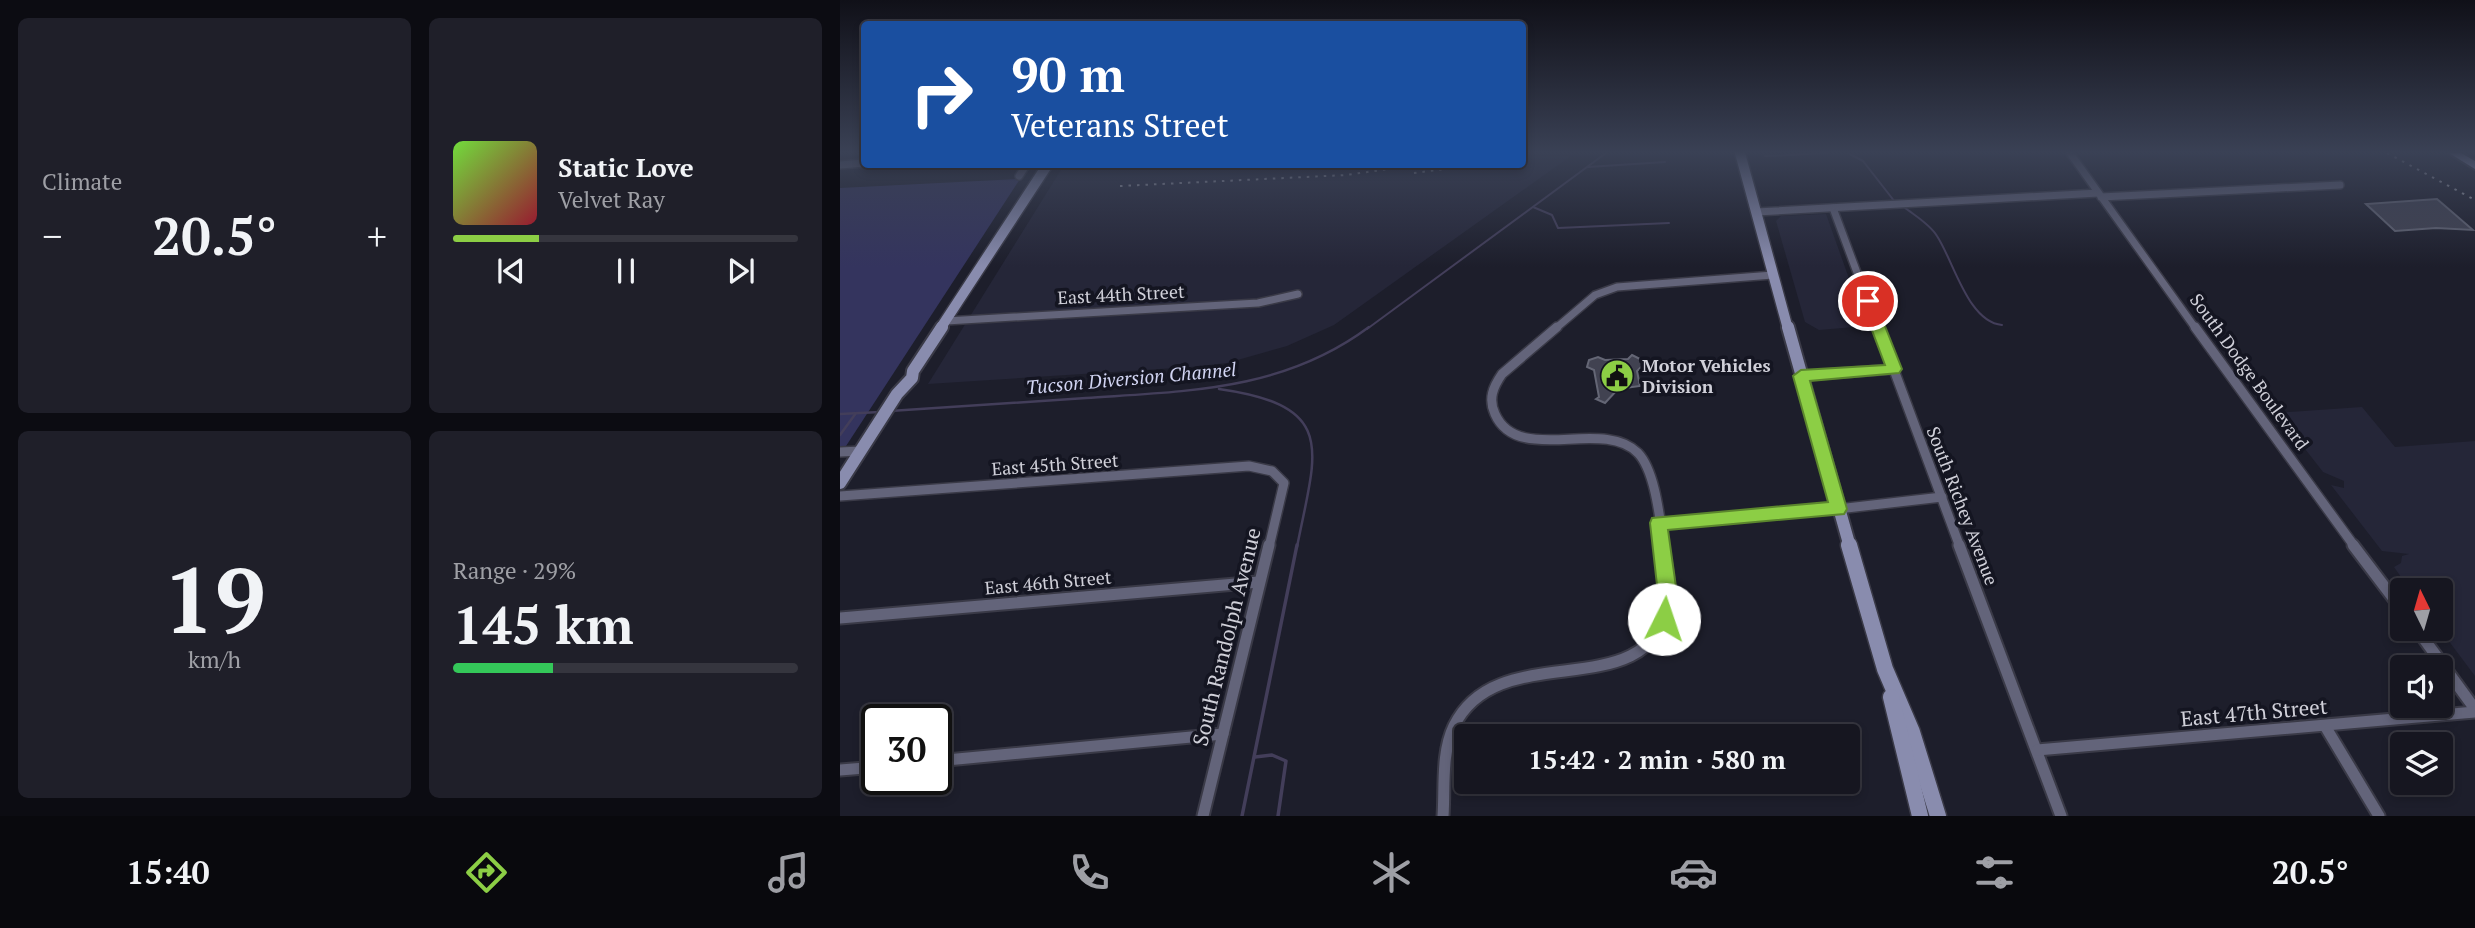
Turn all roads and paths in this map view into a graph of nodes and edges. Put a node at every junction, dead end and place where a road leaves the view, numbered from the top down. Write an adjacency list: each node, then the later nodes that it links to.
1 (1030, 191): 10 (main road)
2 (1750, 191): 7 (main road)
3 (2097, 191): 5 (street, South Dodge Boulevard)
4 (2194, 191): 5 (street)
5 (2100, 195): 6 (street); 22 (street, South Dodge Boulevard)
6 (1833, 208): 7 (street); 11 (street, South Richey Avenue)
7 (1756, 212): 8 (main road)
8 (1773, 275): 12 (main road); 20 (street)
9 (1298, 294): 10 (street, East 44th Street)
10 (946, 321): 13 (main road)
11 (1894, 369): 12 (street); 18 (street, South Richey Avenue)
12 (1801, 376): 19 (main road)
13 (861, 451): 14 (street); 16 (main road)
14 (840, 452)
15 (1272, 471): 17 (street, East 45th Street); 21 (street, South Randolph Avenue)
16 (840, 483)
17 (840, 496)
18 (1942, 497): 19 (street); 29 (street, South Richey Avenue)
19 (1838, 509): 20 (street); 25 (main road)
20 (1659, 523): 34 (street)
21 (1259, 582): 23 (street, East 46th Street); 28 (street, South Randolph Avenue)
22 (2390, 593)
23 (840, 618)
24 (2425, 641): 26 (street)
25 (1885, 669): 35 (main road); 36 (main road)
26 (2475, 710): 27 (street, East 47th Street)
27 (2325, 726): 29 (street, East 47th Street); 38 (street)
28 (1223, 734): 30 (street); 33 (street, South Randolph Avenue)
29 (2037, 750): 37 (street, South Richey Avenue)
30 (952, 759)
31 (861, 768): 32 (street)
32 (840, 770)
33 (1203, 816)
34 (1443, 816)
35 (1920, 816)
36 (1938, 816)
37 (2061, 816)
38 (2379, 816)

